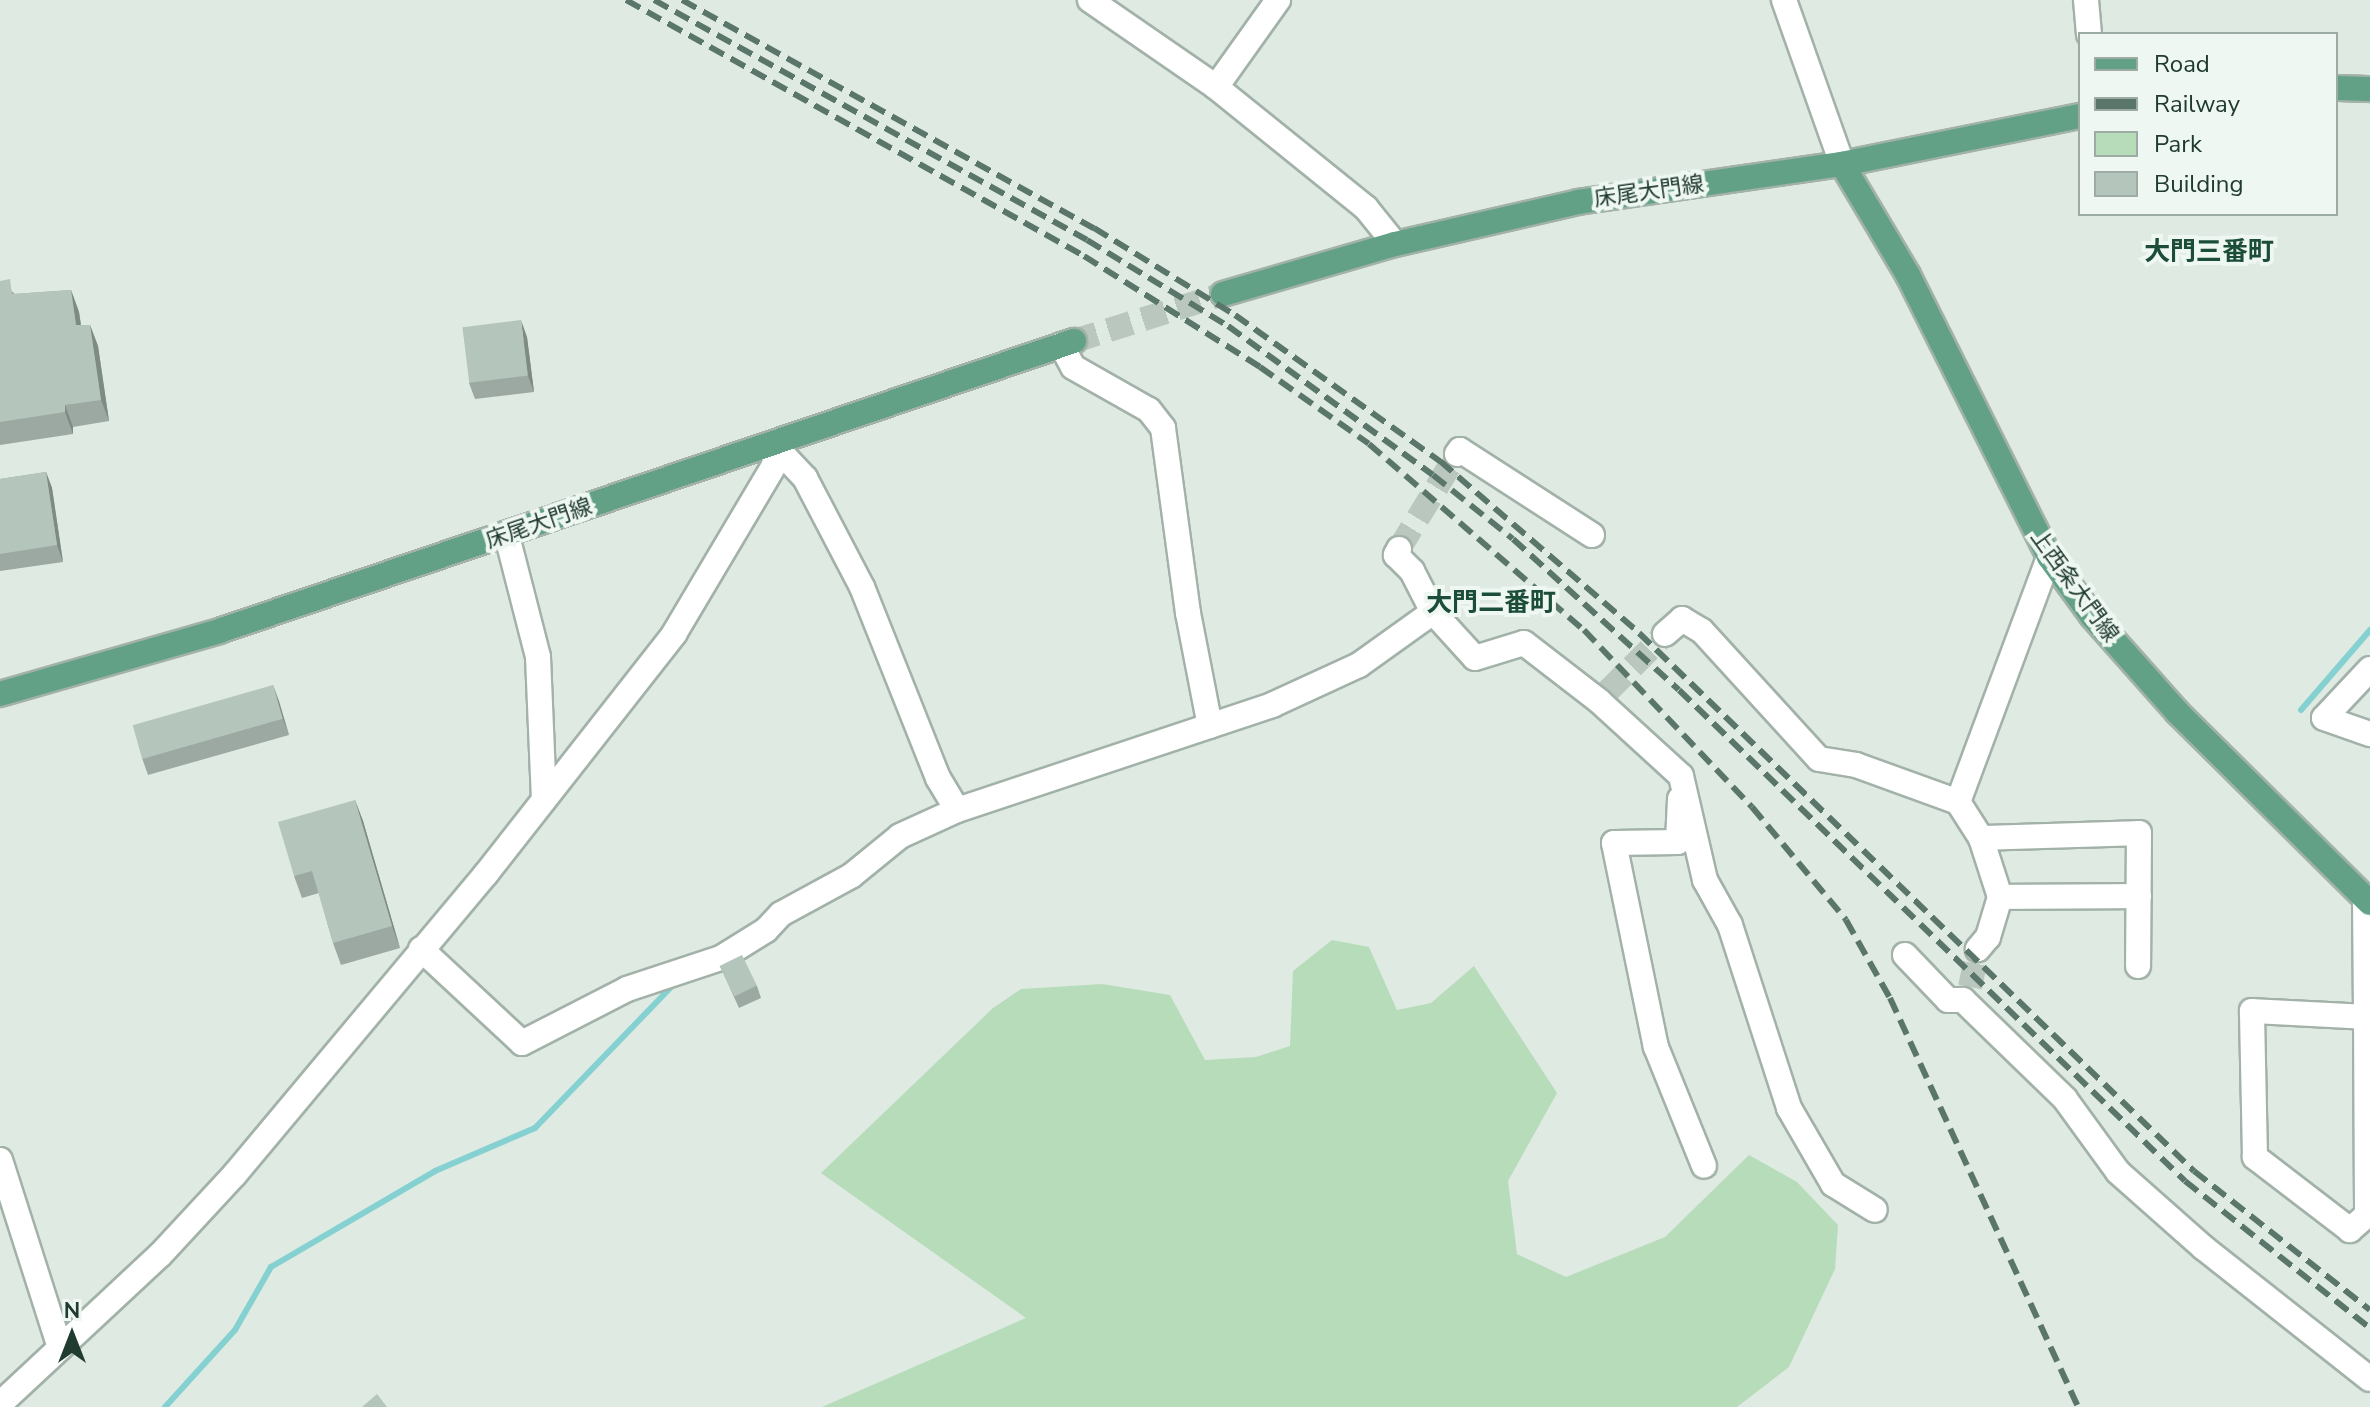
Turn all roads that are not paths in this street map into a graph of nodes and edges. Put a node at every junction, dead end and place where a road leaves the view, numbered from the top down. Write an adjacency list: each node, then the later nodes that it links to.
1 (1090, 0): 6 (street)
2 (1278, 0): 6 (street)
3 (1784, 0): 10 (street)
4 (2086, 0): 5 (street)
5 (2089, 32)
6 (1216, 87): 11 (street)
7 (2338, 88): 8 (main road)
8 (2370, 89)
9 (2078, 116): 10 (main road, 床尾大門線)
10 (1842, 164): 11 (main road, 床尾大門線); 19 (main road, 上西条大門線)
11 (1395, 244): 12 (main road, 床尾大門線)
12 (1223, 294)
13 (1068, 343): 14 (main road, 床尾大門線); 24 (street)
14 (773, 444): 17 (main road, 床尾大門線); 27 (street); 29 (street)
15 (1457, 454): 16 (street)
16 (1592, 535)
17 (507, 536): 23 (main road, 床尾大門線); 27 (street)
18 (1399, 549): 20 (street)
19 (2049, 557): 28 (street); 33 (main road, 上西条大門線)
20 (1433, 612): 24 (street); 26 (street)
21 (1665, 634): 28 (street)
22 (2370, 669): 25 (street)
23 (0, 694)
24 (1210, 726): 29 (street)
25 (2370, 734)
26 (1681, 776): 40 (street); 41 (street)
27 (544, 800): 34 (street)
28 (1958, 802): 30 (street)
29 (957, 810): 34 (street)
30 (1981, 838): 31 (street); 32 (street)
31 (2139, 896): 32 (street); 37 (street)
32 (2000, 897): 35 (street)
33 (2367, 900): 38 (street)
34 (421, 949): 42 (street)
35 (1978, 949)
36 (1905, 955): 43 (street)
37 (2138, 966)
38 (2366, 1017): 38 (street)
39 (0, 1160): 42 (street)
40 (1704, 1166)
41 (1875, 1210)
42 (60, 1348): 44 (street)
43 (2370, 1379)
44 (0, 1404)

